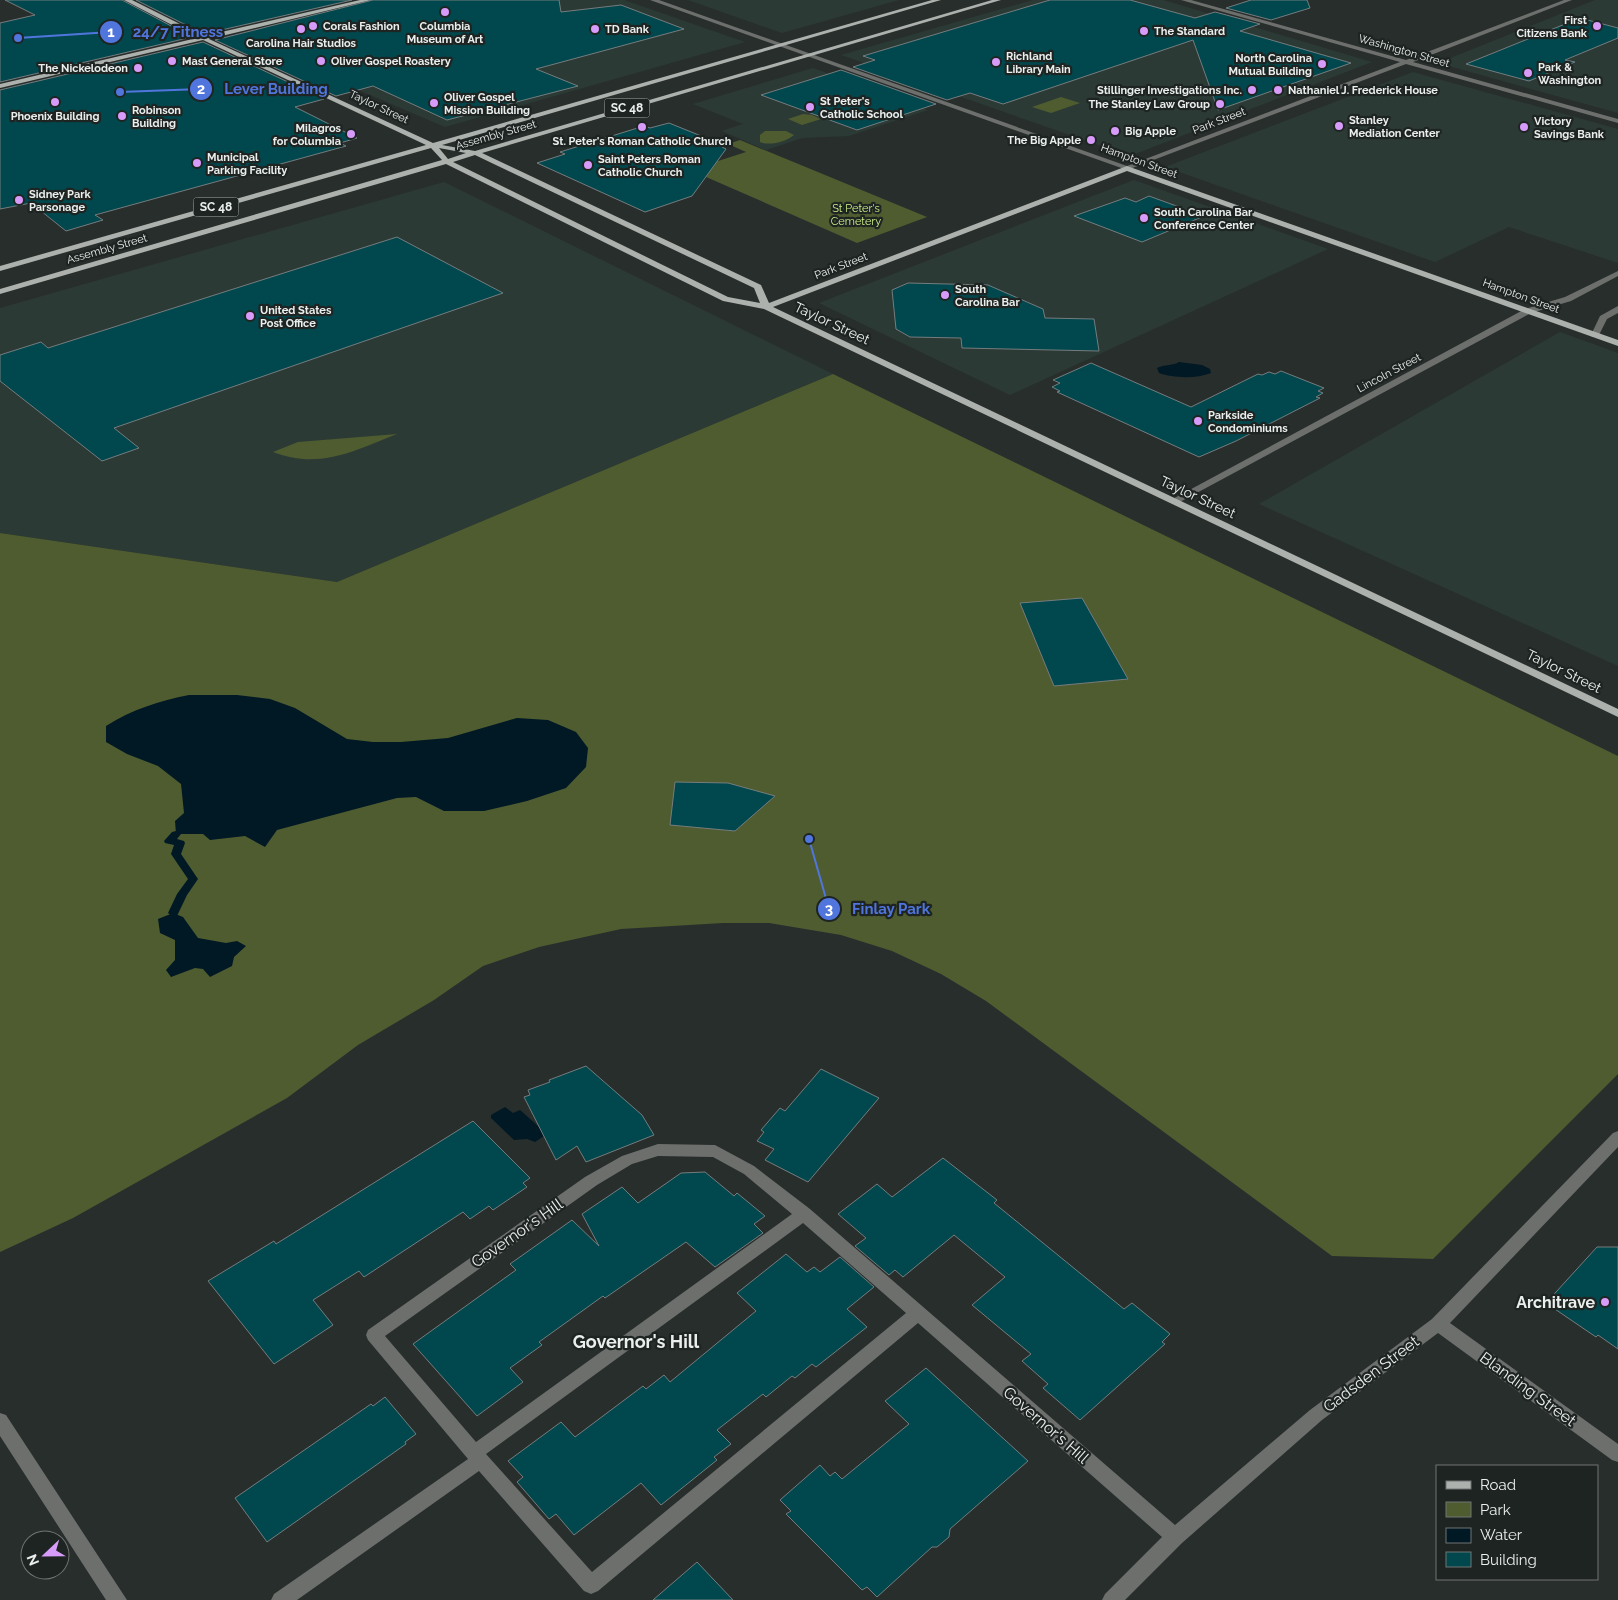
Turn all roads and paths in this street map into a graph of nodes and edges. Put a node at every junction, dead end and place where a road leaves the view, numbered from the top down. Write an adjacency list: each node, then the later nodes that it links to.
1 (127, 0): 9 (main road, Taylor Street)
2 (348, 0): 9 (main road)
3 (368, 0): 10 (main road)
4 (653, 0): 11 (street, Hampton Street)
5 (938, 0): 11 (main road, Assembly Street / SC 48)
6 (998, 0): 12 (main road, Assembly Street / SC 48)
7 (1184, 0): 13 (street, Washington Street)
8 (1569, 0): 13 (street, Park Street)
9 (196, 35): 10 (main road, Taylor Street); 14 (main road)
10 (204, 38): 15 (main road); 17 (main road, Taylor Street)
11 (779, 45): 12 (street, Hampton Street); 17 (main road, Assembly Street / SC 48)
12 (808, 56): 18 (main road, Assembly Street / SC 48); 20 (street, Hampton Street)
13 (1406, 62): 16 (street, Washington Street); 20 (street, Park Street)
14 (0, 80)
15 (0, 86)
16 (1618, 121)
17 (432, 145): 18 (main road, Taylor Street); 19 (main road, Taylor Street); 21 (main road, Assembly Street / SC 48)
18 (476, 153): 19 (main road, Assembly Street / SC 48); 24 (main road, Taylor Street)
19 (446, 161): 23 (main road, Assembly Street / SC 48); 24 (main road, Taylor Street)
20 (1127, 168): 24 (main road, Park Street); 26 (main road, Hampton Street)
21 (0, 268)
22 (1618, 273): 26 (street, Lincoln Street)
23 (0, 291)
24 (766, 307): 29 (main road, Taylor Street)
25 (1618, 309): 27 (street)
26 (1528, 311): 27 (main road, Hampton Street); 29 (street, Lincoln Street)
27 (1595, 335): 28 (main road, Hampton Street)
28 (1618, 343)
29 (1174, 501): 30 (main road, Taylor Street)
30 (1618, 713)
31 (1618, 1137): 34 (street, Gadsden Street)
32 (804, 1214): 33 (street, Governor's Hill); 37 (street); 37 (street, Governor's Hill)
33 (918, 1313): 37 (street, Governor's Hill); 38 (street, Governor's Hill)
34 (1438, 1324): 36 (street, Blanding Street); 38 (street, Gadsden Street)
35 (0, 1422): 39 (street)
36 (1618, 1454)
37 (477, 1456): 40 (street)
38 (1175, 1537): 41 (street, Gadsden Street)
39 (117, 1600)
40 (281, 1600)
41 (1112, 1600)

